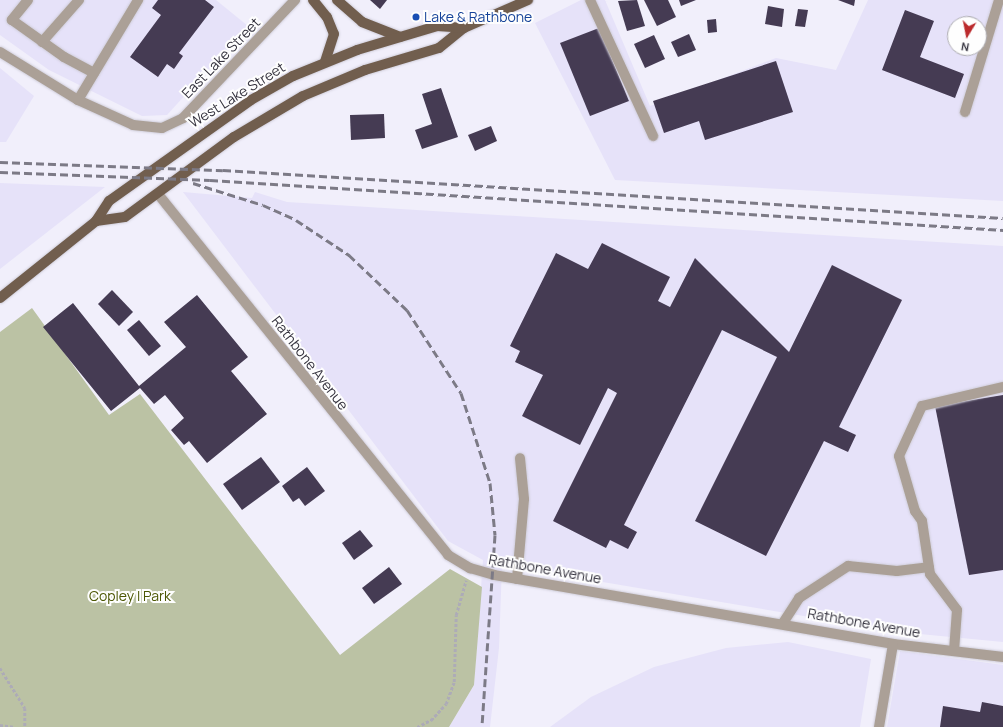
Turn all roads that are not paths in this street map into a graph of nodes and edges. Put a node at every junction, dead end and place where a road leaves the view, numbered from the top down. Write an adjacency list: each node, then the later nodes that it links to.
1 (28, 0): 12 (street)
2 (79, 0): 12 (street)
3 (138, 0): 15 (street)
4 (296, 0): 16 (street, East Lake Street)
5 (313, 0): 14 (main road)
6 (337, 0): 11 (main road)
7 (528, 0): 10 (main road, West Lake Street)
8 (590, 0): 18 (street)
9 (999, 0): 17 (street)
10 (464, 28): 11 (main road, West Lake Street); 19 (main road, West Lake Street)
11 (400, 37): 14 (main road, West Lake Street)
12 (42, 42): 15 (street)
13 (0, 52): 16 (street)
14 (325, 62): 20 (main road, West Lake Street)
15 (94, 73): 16 (street)
16 (78, 100)
17 (965, 112)
18 (653, 136)
19 (158, 194): 20 (main road, West Lake Street); 25 (street, Rathbone Avenue)
20 (96, 221): 21 (main road, West Lake Street)
21 (0, 298)
22 (1003, 387): 24 (street)
23 (520, 458): 25 (street)
24 (929, 567): 26 (street); 28 (street)
25 (517, 580): 26 (street, Rathbone Avenue)
26 (783, 623): 27 (street, Rathbone Avenue)
27 (893, 644): 28 (street, Rathbone Avenue); 30 (street)
28 (954, 651): 29 (street, Rathbone Avenue)
29 (1003, 657)
30 (879, 727)

